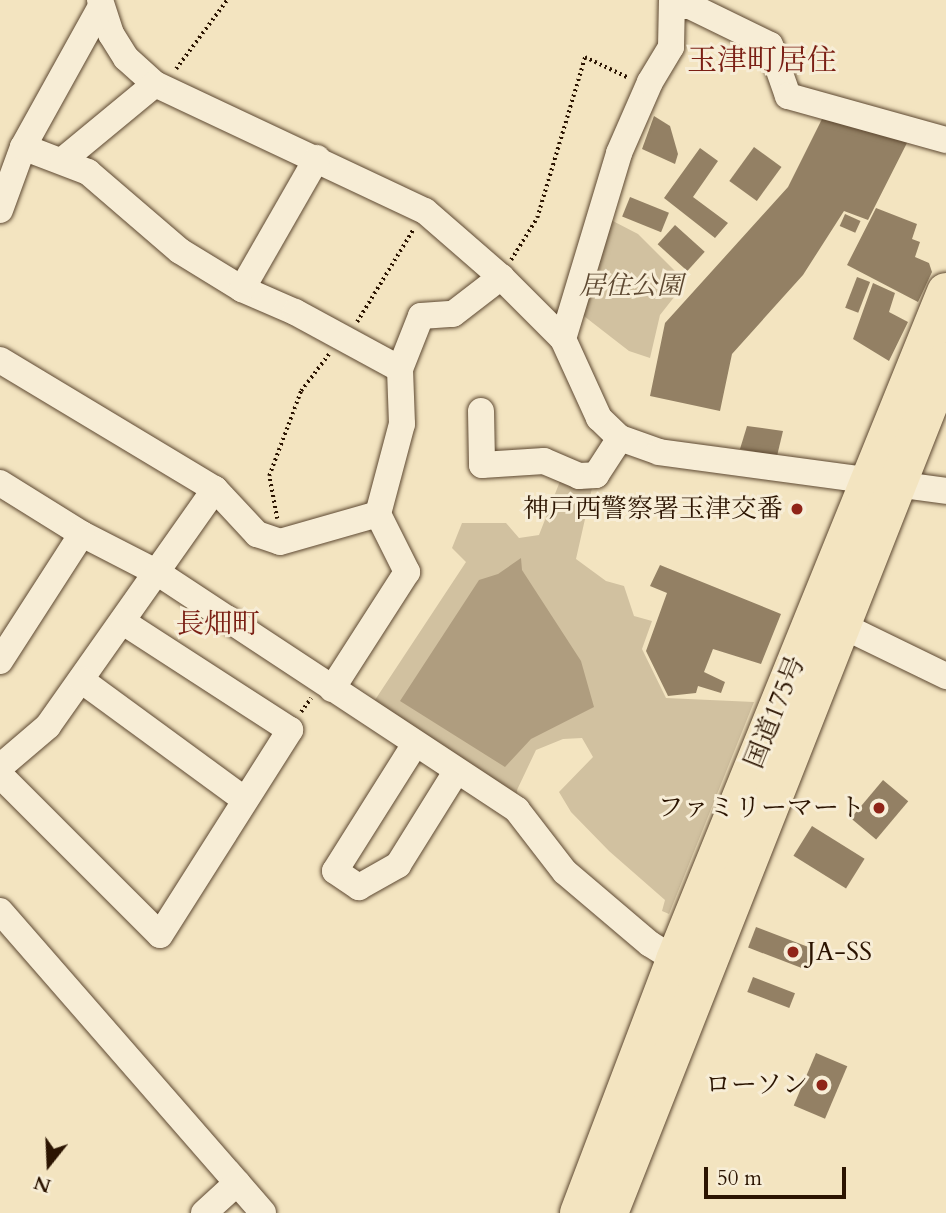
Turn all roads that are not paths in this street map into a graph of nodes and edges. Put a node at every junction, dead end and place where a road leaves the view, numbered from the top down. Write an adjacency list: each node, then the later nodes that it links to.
1 (99, 2): 3 (street); 5 (street)
2 (672, 3): 4 (street); 12 (street)
3 (159, 86): 6 (street); 7 (street)
4 (946, 140)
5 (23, 147): 7 (street); 8 (street)
6 (317, 158): 9 (street); 10 (street)
7 (63, 160): 10 (street)
8 (0, 210)
9 (501, 277): 12 (street); 15 (street)
10 (242, 289): 15 (street)
11 (946, 292): 13 (highway, 国道175号)
12 (563, 339): 17 (street)
13 (939, 352): 18 (highway, 国道175号)
14 (0, 360): 19 (street)
15 (400, 369): 22 (street)
16 (481, 411): 17 (street)
17 (620, 438): 18 (street)
18 (882, 481): 21 (street); 26 (highway, 国道175号); 37 (highway, 国道175号)
19 (215, 489): 22 (street); 24 (street)
20 (3, 491): 23 (street)
21 (946, 491)
22 (378, 514): 30 (street)
23 (82, 534): 24 (street); 27 (street)
24 (158, 573): 25 (street); 30 (street)
25 (123, 622): 29 (street); 35 (street)
26 (841, 625): 28 (street); 37 (highway, 国道175号)
27 (0, 661)
28 (946, 676)
29 (81, 680): 32 (street); 35 (street)
30 (327, 685): 31 (street)
31 (415, 744): 33 (street); 33 (street)
32 (0, 767)
33 (457, 772): 37 (street)
34 (0, 775): 35 (street)
35 (245, 800)
36 (0, 911): 38 (street)
37 (689, 968): 41 (highway, 国道175号); 42 (highway, 国道175号)
38 (237, 1183): 39 (street); 40 (street)
39 (204, 1213)
40 (264, 1213)
41 (579, 1213)
42 (610, 1213)

